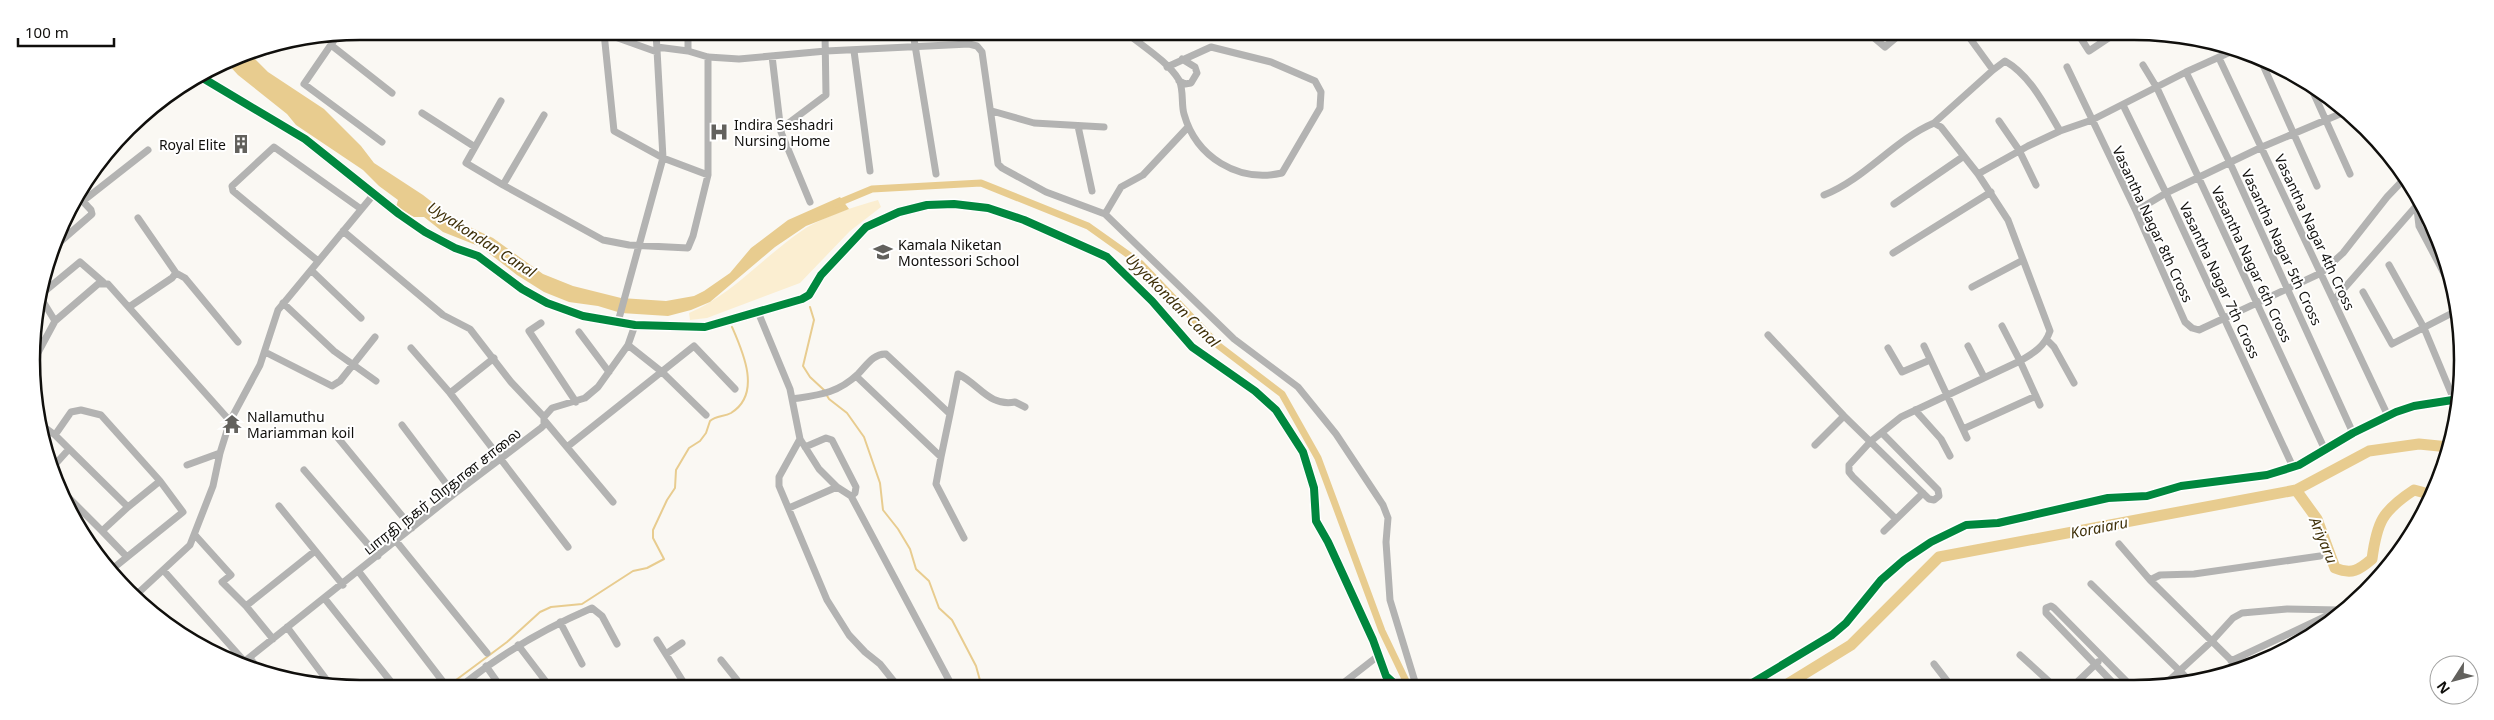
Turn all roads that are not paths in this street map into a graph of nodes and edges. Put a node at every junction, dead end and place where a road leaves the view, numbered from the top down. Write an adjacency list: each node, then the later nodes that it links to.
1 (603, 40): 58 (street)
2 (626, 40): 16 (street)
3 (656, 40): 16 (street)
4 (688, 40): 18 (street)
5 (825, 40): 17 (street)
6 (914, 40): 15 (street)
7 (1140, 40): 26 (street)
8 (1877, 40): 9 (street)
9 (1893, 40)
10 (1971, 40): 29 (street)
11 (2082, 40): 12 (street)
12 (2106, 40)
13 (333, 42): 14 (street)
14 (331, 45): 34 (street); 52 (street)
15 (915, 47): 19 (street); 38 (street); 61 (street)
16 (657, 49): 18 (street); 58 (street)
17 (826, 50): 19 (street); 21 (street); 50 (street)
18 (688, 51): 22 (street)
19 (854, 51): 60 (street)
20 (2227, 54): 23 (street)
21 (772, 56): 22 (street); 50 (street)
22 (708, 57): 64 (street)
23 (2219, 58): 30 (street); 54 (street, Vasantha Nagar 4th Cross)
24 (1182, 60): 26 (street); 32 (street); 48 (street)
25 (2143, 65): 33 (street, Vasantha Nagar 6th Cross)
26 (1167, 66): 32 (street)
27 (2067, 67): 42 (street, Vasantha Nagar 8th Cross)
28 (2264, 68): 51 (street)
29 (1993, 70): 45 (street); 49 (street)
30 (2186, 72): 33 (street); 59 (street, Vasantha Nagar 5th Cross)
31 (206, 80): 73 (street)
32 (1179, 81): 48 (street)
33 (2157, 88): 37 (street); 65 (street, Vasantha Nagar 6th Cross)
34 (392, 93)
35 (2316, 97): 44 (street)
36 (501, 101): 53 (street)
37 (2123, 104): 42 (street); 72 (street, Vasantha Nagar 7th Cross)
38 (992, 111): 46 (street); 82 (street)
39 (422, 114): 53 (street)
40 (2340, 115): 44 (street)
41 (544, 116): 67 (street)
42 (2092, 120): 49 (street); 80 (street, Vasantha Nagar 8th Cross)
43 (1999, 121): 56 (street)
44 (2327, 121): 51 (street); 63 (street)
45 (1934, 123): 57 (street); 74 (street)
46 (1078, 126): 47 (street); 70 (street)
47 (1104, 127)
48 (1188, 127): 82 (street)
49 (2060, 130): 56 (street)
50 (781, 132): 76 (street)
51 (2294, 132): 54 (street); 69 (street)
52 (382, 142)
53 (475, 147): 67 (street)
54 (2262, 147): 59 (street); 94 (street, Vasantha Nagar 4th Cross)
55 (148, 150): 75 (street)
56 (2019, 150): 62 (street); 68 (street)
57 (1964, 156): 62 (street); 77 (street)
58 (663, 158): 64 (street); 86 (street)
59 (2230, 163): 65 (street); 98 (street, Vasantha Nagar 5th Cross)
60 (870, 171)
61 (936, 174)
62 (1978, 174): 71 (street)
63 (2350, 174)
64 (708, 176): 86 (street)
65 (2198, 178): 72 (street); 102 (street, Vasantha Nagar 6th Cross)
66 (2400, 182): 94 (street)
67 (503, 185): 86 (street)
68 (2036, 185)
69 (2317, 186)
70 (1092, 191)
71 (1990, 192): 87 (street); 88 (street)
72 (2166, 193): 80 (street); 109 (street, Vasantha Nagar 7th Cross)
73 (374, 194): 79 (street); 108 (street)
74 (1824, 195)
75 (83, 201): 85 (street)
76 (810, 202)
77 (1894, 204)
78 (2415, 207): 100 (street)
79 (361, 209): 84 (street); 89 (street)
80 (2136, 210): 109 (street, Vasantha Nagar 8th Cross)
81 (2418, 213): 90 (street)
82 (1105, 214): 248 (street)
83 (138, 218): 93 (street)
84 (343, 231): 89 (street); 127 (street)
85 (64, 239)
86 (639, 245): 108 (street)
87 (1893, 253)
88 (2023, 260): 97 (street); 118 (street)
89 (318, 262): 92 (street)
90 (2438, 262)
91 (2389, 265): 114 (street)
92 (312, 271): 101 (street); 107 (street)
93 (176, 273): 104 (street); 119 (street)
94 (2321, 273): 98 (street); 100 (street, Vasantha Nagar 4th Cross)
95 (103, 282): 96 (street); 104 (street); 110 (street)
96 (49, 287)
97 (1972, 287)
98 (2288, 289): 102 (street); 158 (street, Vasantha Nagar 5th Cross)
99 (2363, 292): 114 (street)
100 (2334, 300): 151 (street, Vasantha Nagar 4th Cross)
101 (283, 303): 126 (street); 130 (street)
102 (2257, 304): 109 (street); 168 (street, Vasantha Nagar 6th Cross)
103 (45, 305): 110 (street)
104 (128, 306): 153 (street)
105 (758, 312): 112 (street); 142 (street); 222 (street)
106 (2450, 314): 114 (street)
107 (361, 318)
108 (618, 318): 112 (street)
109 (2224, 320): 175 (street, Vasantha Nagar 7th Cross)
110 (55, 321): 123 (street)
111 (541, 323): 144 (street)
112 (635, 325): 120 (street, பாரதி நகர் பிரதான சாலை)
113 (2002, 326): 129 (street)
114 (2424, 328): 138 (street)
115 (579, 332): 131 (street)
116 (1768, 334): 150 (street)
117 (375, 337): 130 (street)
118 (2047, 340): 129 (street); 136 (street)
119 (238, 342)
120 (628, 345): 131 (street, பாரதி நகர் பிரதான சாலை); 132 (street)
121 (1924, 346): 128 (street)
122 (1968, 346): 134 (street)
123 (41, 348)
124 (411, 348): 139 (street)
125 (1888, 348): 128 (street)
126 (264, 352): 130 (street); 153 (street)
127 (494, 358): 139 (street); 152 (street)
128 (1930, 360): 140 (street)
129 (2020, 361): 134 (street); 141 (street)
130 (353, 366): 135 (street)
131 (609, 372): 144 (street, பாரதி நகர் பிரதான சாலை)
132 (662, 372): 137 (street); 149 (street); 165 (street)
133 (856, 376): 142 (street); 148 (street); 171 (street)
134 (1984, 378): 140 (street)
135 (376, 382)
136 (2074, 383)
137 (735, 389)
138 (2452, 390)
139 (450, 393): 172 (street)
140 (1947, 395): 147 (street); 155 (street)
141 (2036, 396): 145 (street); 155 (street)
142 (792, 399): 162 (street)
143 (2451, 400): 151 (street)
144 (576, 402): 152 (street, பாரதி நகர் பிரதான சாலை)
145 (2040, 405)
146 (1025, 407): 148 (street)
147 (1915, 410): 157 (street); 170 (street)
148 (950, 414): 171 (street)
149 (706, 415)
150 (1844, 416): 163 (street); 164 (street)
151 (2388, 416): 158 (street)
152 (545, 419): 165 (street); 172 (street, பாரதி நகர் பிரதான சாலை)
153 (230, 421): 169 (street)
154 (402, 425): 180 (street)
155 (1963, 428): 161 (street)
156 (48, 430): 159 (street)
157 (1882, 432): 163 (street); 179 (street)
158 (2353, 432): 168 (street)
159 (55, 435): 167 (street); 177 (street)
160 (338, 438): 188 (street)
161 (1967, 438)
162 (800, 439): 166 (street); 186 (street)
163 (1871, 441): 179 (street); 187 (street)
164 (1815, 445)
165 (567, 446): 183 (street)
166 (805, 447): 178 (street); 181 (street)
167 (69, 449): 173 (street); 185 (street)
168 (2325, 450): 175 (street)
169 (220, 453): 174 (street); 191 (street)
170 (1950, 456)
171 (941, 457): 192 (street)
172 (499, 460): 180 (street, பாரதி நகர் பிரதான சாலை); 195 (street)
173 (57, 462)
174 (187, 465)
175 (2293, 466): 249 (street)
176 (304, 470): 197 (street)
177 (160, 481): 185 (street); 199 (street)
178 (837, 487): 181 (street); 186 (street)
179 (1923, 493): 187 (street)
180 (454, 494): 188 (street, பாரதி நகர் பிரதான சாலை)
181 (851, 496): 245 (street)
182 (73, 502): 189 (street)
183 (613, 502)
184 (279, 506): 196 (street)
185 (128, 507): 189 (street)
186 (789, 508): 244 (street)
187 (1896, 519): 190 (street)
188 (412, 528): 193 (street, பாரதி நகர் பிரதான சாலை)
189 (102, 531): 199 (street)
190 (1884, 532)
191 (195, 535): 201 (street); 208 (street)
192 (964, 538)
193 (396, 541): 197 (street, பாரதி நகர் பிரதான சாலை); 219 (street)
194 (2119, 544): 203 (street)
195 (568, 547)
196 (315, 551): 205 (street); 208 (street)
197 (378, 556): 202 (street, பாரதி நகர் பிரதான சாலை)
198 (2320, 556): 203 (street)
199 (127, 557): 200 (street)
200 (115, 566)
201 (164, 570): 206 (street); 223 (street)
202 (359, 572): 205 (street, பாரதி நகர் பிரதான சாலை); 238 (street)
203 (2150, 580): 215 (street)
204 (2091, 584): 233 (street)
205 (343, 585): 207 (street, பாரதி நகர் பிரதான சாலை)
206 (139, 591)
207 (325, 599): 212 (street, பாரதி நகர் பிரதான சாலை); 237 (street)
208 (246, 606): 213 (street)
209 (2334, 610): 215 (street)
210 (2322, 619): 227 (street)
211 (560, 622): 217 (street); 218 (street); 228 (street)
212 (288, 627): 213 (street, பாரதி நகர் பிரதான சாலை); 236 (street)
213 (273, 638): 225 (street, பாரதி நகர் பிரதான சாலை)
214 (657, 640): 220 (street)
215 (2212, 641): 227 (street); 233 (street)
216 (682, 643): 220 (street)
217 (617, 644)
218 (518, 645): 232 (street); 241 (street)
219 (487, 653)
220 (666, 654): 242 (street)
221 (2020, 655): 251 (street)
222 (1378, 656): 246 (street); 247 (street)
223 (241, 657)
224 (2103, 657): 231 (street); 231 (street); 254 (street)
225 (248, 660)
226 (722, 660): 243 (street)
227 (2232, 661): 230 (street)
228 (582, 664)
229 (1934, 664): 250 (street)
230 (2235, 664)
231 (2095, 665): 252 (street); 253 (street)
232 (486, 666): 239 (street); 240 (street)
233 (2180, 670): 234 (street); 235 (street)
234 (2185, 676)
235 (2172, 677)
236 (325, 678)
237 (390, 680)
238 (442, 680)
239 (469, 680)
240 (496, 680)
241 (545, 680)
242 (682, 680)
243 (735, 680)
244 (893, 680)
245 (949, 680)
246 (1347, 680)
247 (1391, 680)
248 (1416, 680)
249 (1758, 680)
250 (1946, 680)
251 (2047, 680)
252 (2079, 680)
253 (2110, 680)
254 (2125, 680)

